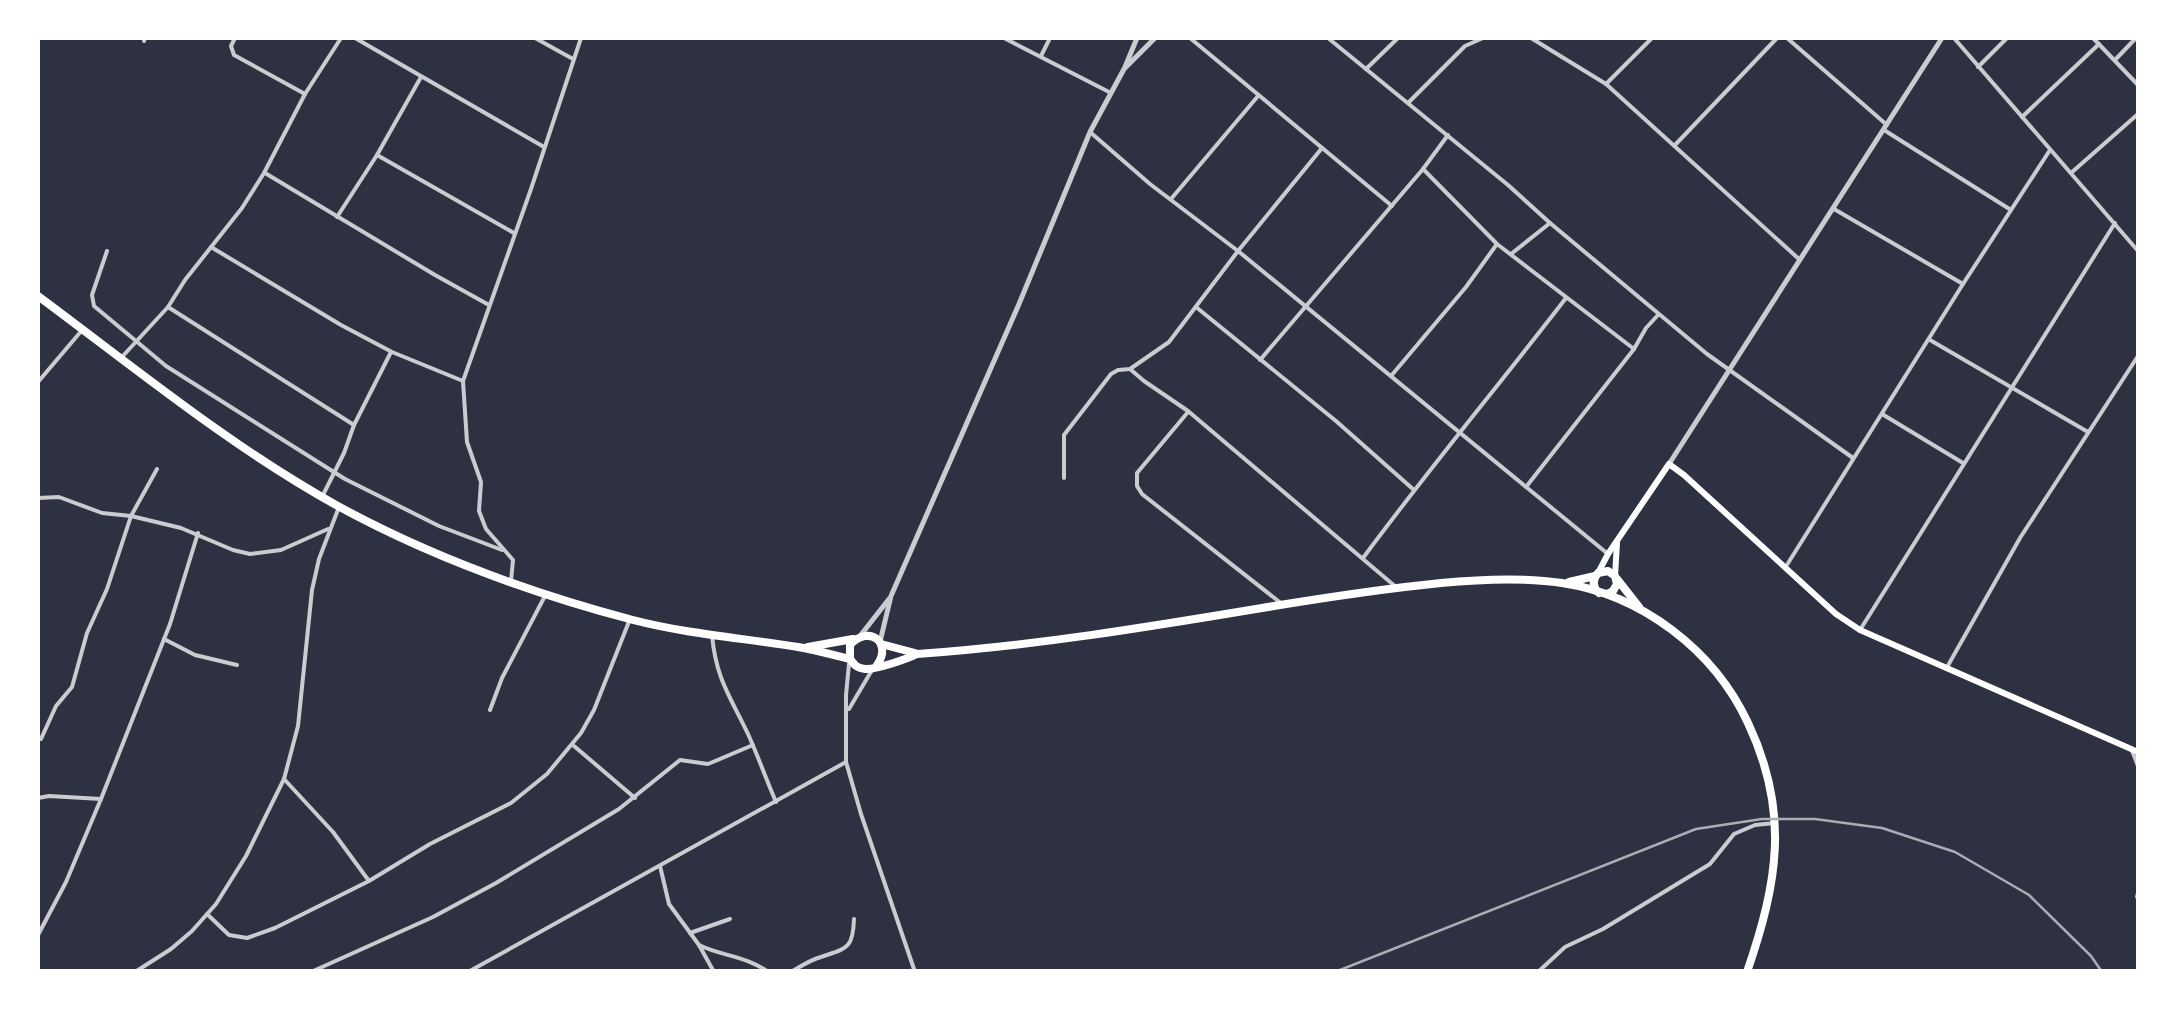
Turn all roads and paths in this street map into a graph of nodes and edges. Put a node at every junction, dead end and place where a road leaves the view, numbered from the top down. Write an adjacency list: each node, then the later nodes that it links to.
1 (235, 38): 34 (street)
2 (340, 38): 34 (street)
3 (355, 38): 30 (street)
4 (535, 38): 25 (street)
5 (581, 38): 25 (street)
6 (1004, 38): 24 (street)
7 (1050, 38): 24 (street)
8 (1137, 38): 29 (street)
9 (1155, 38): 29 (street)
10 (1190, 38): 35 (street)
11 (1328, 38): 28 (street)
12 (1398, 38): 28 (street)
13 (1483, 38): 36 (street)
14 (1530, 38): 31 (street)
15 (1652, 38): 31 (street)
16 (1777, 38): 42 (street)
17 (1787, 38): 39 (street)
18 (1942, 38): 39 (street)
19 (1954, 38): 27 (street)
20 (2007, 38): 27 (street)
21 (2093, 38): 23 (street)
22 (2136, 38): 26 (street)
23 (2099, 44): 26 (street); 38 (street)
24 (1041, 56): 33 (street)
25 (573, 59): 43 (street)
26 (2115, 60): 32 (street)
27 (1978, 67): 38 (street)
28 (1366, 69): 36 (street)
29 (1124, 70): 33 (street)
30 (422, 77): 43 (street); 46 (street)
31 (1606, 84): 42 (street)
32 (2138, 85)
33 (1111, 93): 40 (street)
34 (305, 94): 48 (street)
35 (1258, 96): 44 (street); 50 (street)
36 (1408, 103): 41 (street)
37 (2138, 114): 49 (street)
38 (2022, 116): 45 (street)
39 (1885, 128): 52 (street); 53 (street)
40 (1090, 132): 50 (street); 118 (street)
41 (1448, 135): 47 (street); 55 (street)
42 (1675, 145): 64 (street)
43 (544, 147): 57 (street)
44 (1322, 148): 51 (street); 62 (street)
45 (2050, 150): 49 (street); 53 (street)
46 (376, 155): 54 (street); 57 (street)
47 (1422, 170): 51 (street); 58 (street)
48 (264, 173): 54 (street); 59 (street)
49 (2071, 173): 56 (street)
50 (1171, 199): 62 (street)
51 (1392, 206): 70 (street)
52 (1834, 209): 64 (street); 65 (street)
53 (2012, 210): 65 (street)
54 (336, 217): 68 (street)
55 (1550, 223): 63 (street); 72 (street)
56 (2115, 223): 60 (street); 86 (street)
57 (514, 233): 68 (street)
58 (1497, 244): 63 (street); 83 (street)
59 (211, 247): 69 (street); 77 (street)
60 (2138, 250)
61 (107, 251): 75 (street)
62 (1238, 251): 70 (street); 71 (street)
63 (1510, 255): 67 (street)
64 (1800, 260): 82 (street)
65 (1963, 284): 74 (street)
66 (38, 296): 73 (highway)
67 (1566, 298): 76 (street); 91 (street)
68 (490, 304): 84 (street)
69 (168, 306): 75 (street); 89 (street)
70 (1306, 306): 80 (street); 83 (street)
71 (1196, 308): 80 (street); 81 (street)
72 (1658, 314): 76 (street); 82 (street)
73 (83, 330): 79 (highway); 85 (street)
74 (1930, 340): 86 (street); 88 (street)
75 (135, 341): 79 (street); 96 (street)
76 (1634, 349): 98 (street)
77 (392, 352): 84 (street); 89 (street)
78 (2138, 356): 90 (street)
79 (121, 359): 100 (highway)
80 (1260, 360): 99 (street)
81 (1130, 368): 87 (street); 97 (street)
82 (1729, 372): 92 (street); 94 (street)
83 (1392, 376): 91 (street)
84 (463, 380): 107 (street)
85 (38, 382)
86 (2013, 387): 90 (street); 93 (street)
87 (1188, 411): 109 (street); 119 (street)
88 (1882, 414): 92 (street); 93 (street)
89 (354, 424): 96 (street)
90 (2088, 432): 132 (street)
91 (1461, 433): 98 (street); 99 (street)
92 (1853, 458): 110 (street)
93 (1963, 463): 122 (street)
94 (1669, 464): 106 (main road); 110 (main road)
95 (156, 469): 103 (street)
96 (335, 473): 100 (street); 107 (street)
97 (1064, 478)
98 (1526, 487): 108 (street)
99 (1414, 490): 109 (street)
100 (322, 497): 102 (highway)
101 (38, 498): 103 (street)
102 (340, 506): 104 (street); 113 (highway)
103 (132, 516): 105 (street); 135 (street)
104 (330, 528): 105 (street); 141 (street)
105 (198, 534): 125 (street)
106 (1617, 542): 108 (main road); 112 (main road)
107 (506, 552): 113 (street)
108 (1608, 554): 111 (main road)
109 (1362, 559): 115 (street)
110 (1785, 568): 122 (main road)
111 (1597, 574): 112 (highway); 114 (highway); 116 (highway)
112 (1616, 578): 116 (highway); 120 (highway)
113 (511, 581): 117 (highway)
114 (1564, 583): 115 (highway); 116 (highway)
115 (1396, 587): 119 (highway)
116 (1601, 593): 120 (highway)
117 (546, 594): 121 (highway); 133 (street)
118 (891, 596): 124 (street); 126 (street)
119 (1282, 604): 128 (highway)
120 (1640, 608): 146 (highway)
121 (630, 618): 123 (highway); 136 (street)
122 (1860, 630): 132 (main road)
123 (712, 635): 127 (highway); 137 (street)
124 (857, 638): 126 (highway); 127 (highway); 129 (highway)
125 (164, 639): 130 (street); 144 (street)
126 (880, 643): 128 (highway); 131 (highway)
127 (803, 648): 129 (highway)
128 (917, 654): 131 (highway)
129 (850, 659): 131 (highway); 134 (street)
130 (236, 665)
131 (874, 667): 134 (street)
132 (1946, 669): 138 (main road)
133 (490, 710)
134 (847, 714): 139 (street)
135 (41, 739)
136 (573, 744): 143 (street); 148 (street)
137 (752, 745): 143 (street); 145 (street)
138 (2134, 750): 140 (street)
139 (846, 762): 145 (street); 161 (street)
140 (2138, 766)
141 (284, 779): 148 (street); 149 (street)
142 (38, 798): 144 (street)
143 (635, 798): 156 (street)
144 (102, 799): 153 (street)
145 (776, 802): 147 (street)
146 (1775, 823): 162 (street); 163 (highway)
147 (660, 866): 152 (street); 157 (street)
148 (369, 881): 149 (street)
149 (207, 914): 155 (street)
150 (730, 919): 152 (street)
151 (854, 919): 160 (street)
152 (690, 933): 154 (street)
153 (38, 935)
154 (698, 945): 158 (street); 159 (street)
155 (135, 972)
156 (311, 972)
157 (468, 972)
158 (714, 972)
159 (768, 972)
160 (791, 972)
161 (915, 972)
162 (1538, 972)
163 (1747, 972)

